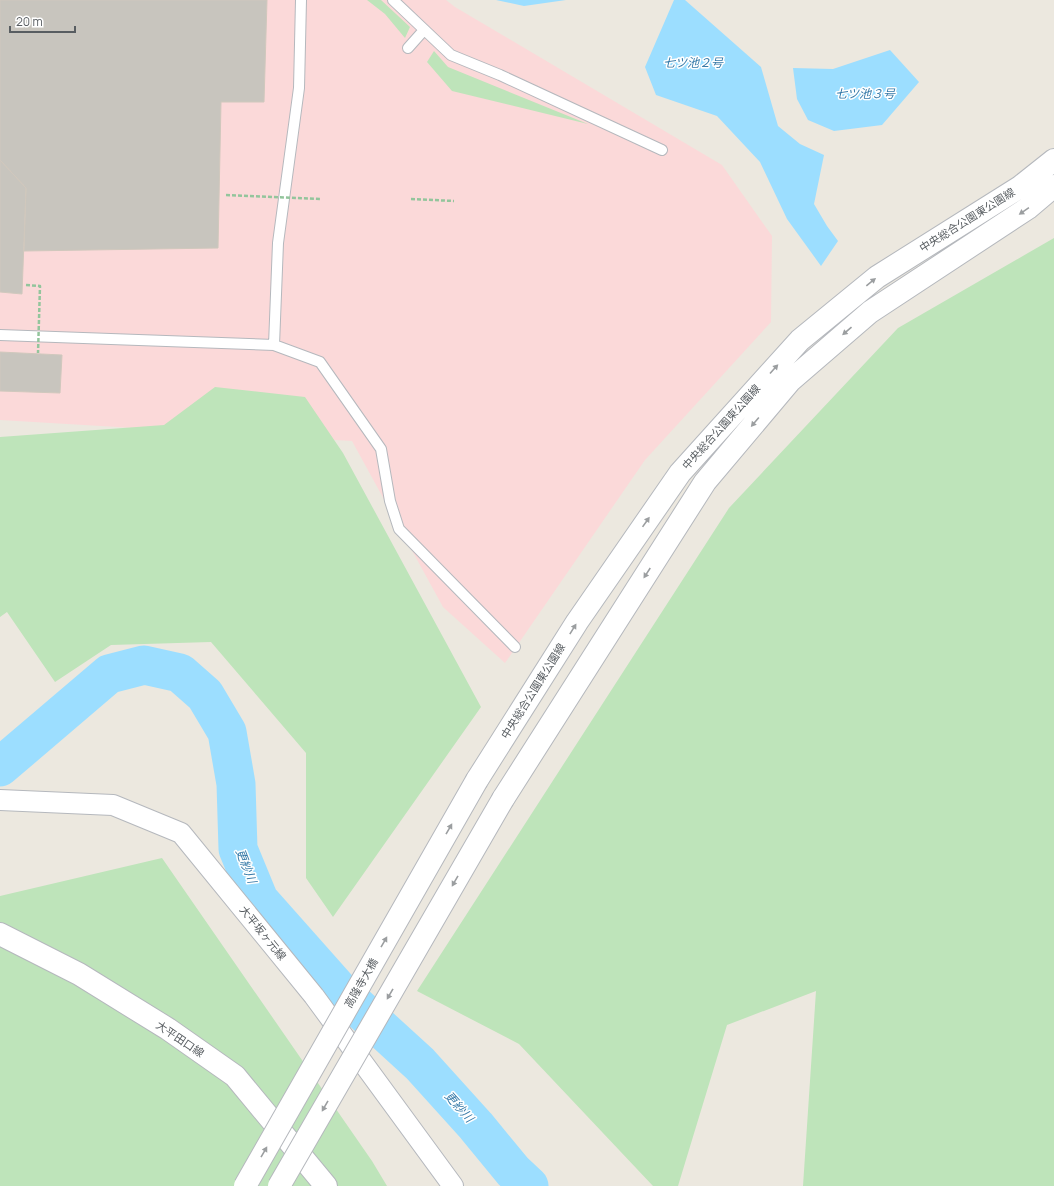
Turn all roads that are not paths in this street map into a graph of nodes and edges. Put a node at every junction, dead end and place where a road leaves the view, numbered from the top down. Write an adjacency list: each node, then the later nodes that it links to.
1 (301, 0): 9 (lane)
2 (393, 0): 3 (lane)
3 (424, 30): 4 (lane); 5 (lane)
4 (408, 48)
5 (662, 150)
6 (1054, 160): 11 (street, 中央総合公園東公園線, one-way to 6)
7 (1054, 186): 15 (street, one-way to 15, bridge)
8 (0, 335): 9 (lane)
9 (274, 345): 10 (lane)
10 (514, 647)
11 (477, 780): 14 (street, 高隆寺大橋, one-way to 11, bridge)
12 (0, 800): 17 (street, 大平坂ヶ元線)
13 (0, 934): 16 (street, 大平田口線)
14 (245, 1186)
15 (279, 1186)
16 (326, 1186)
17 (453, 1186)

